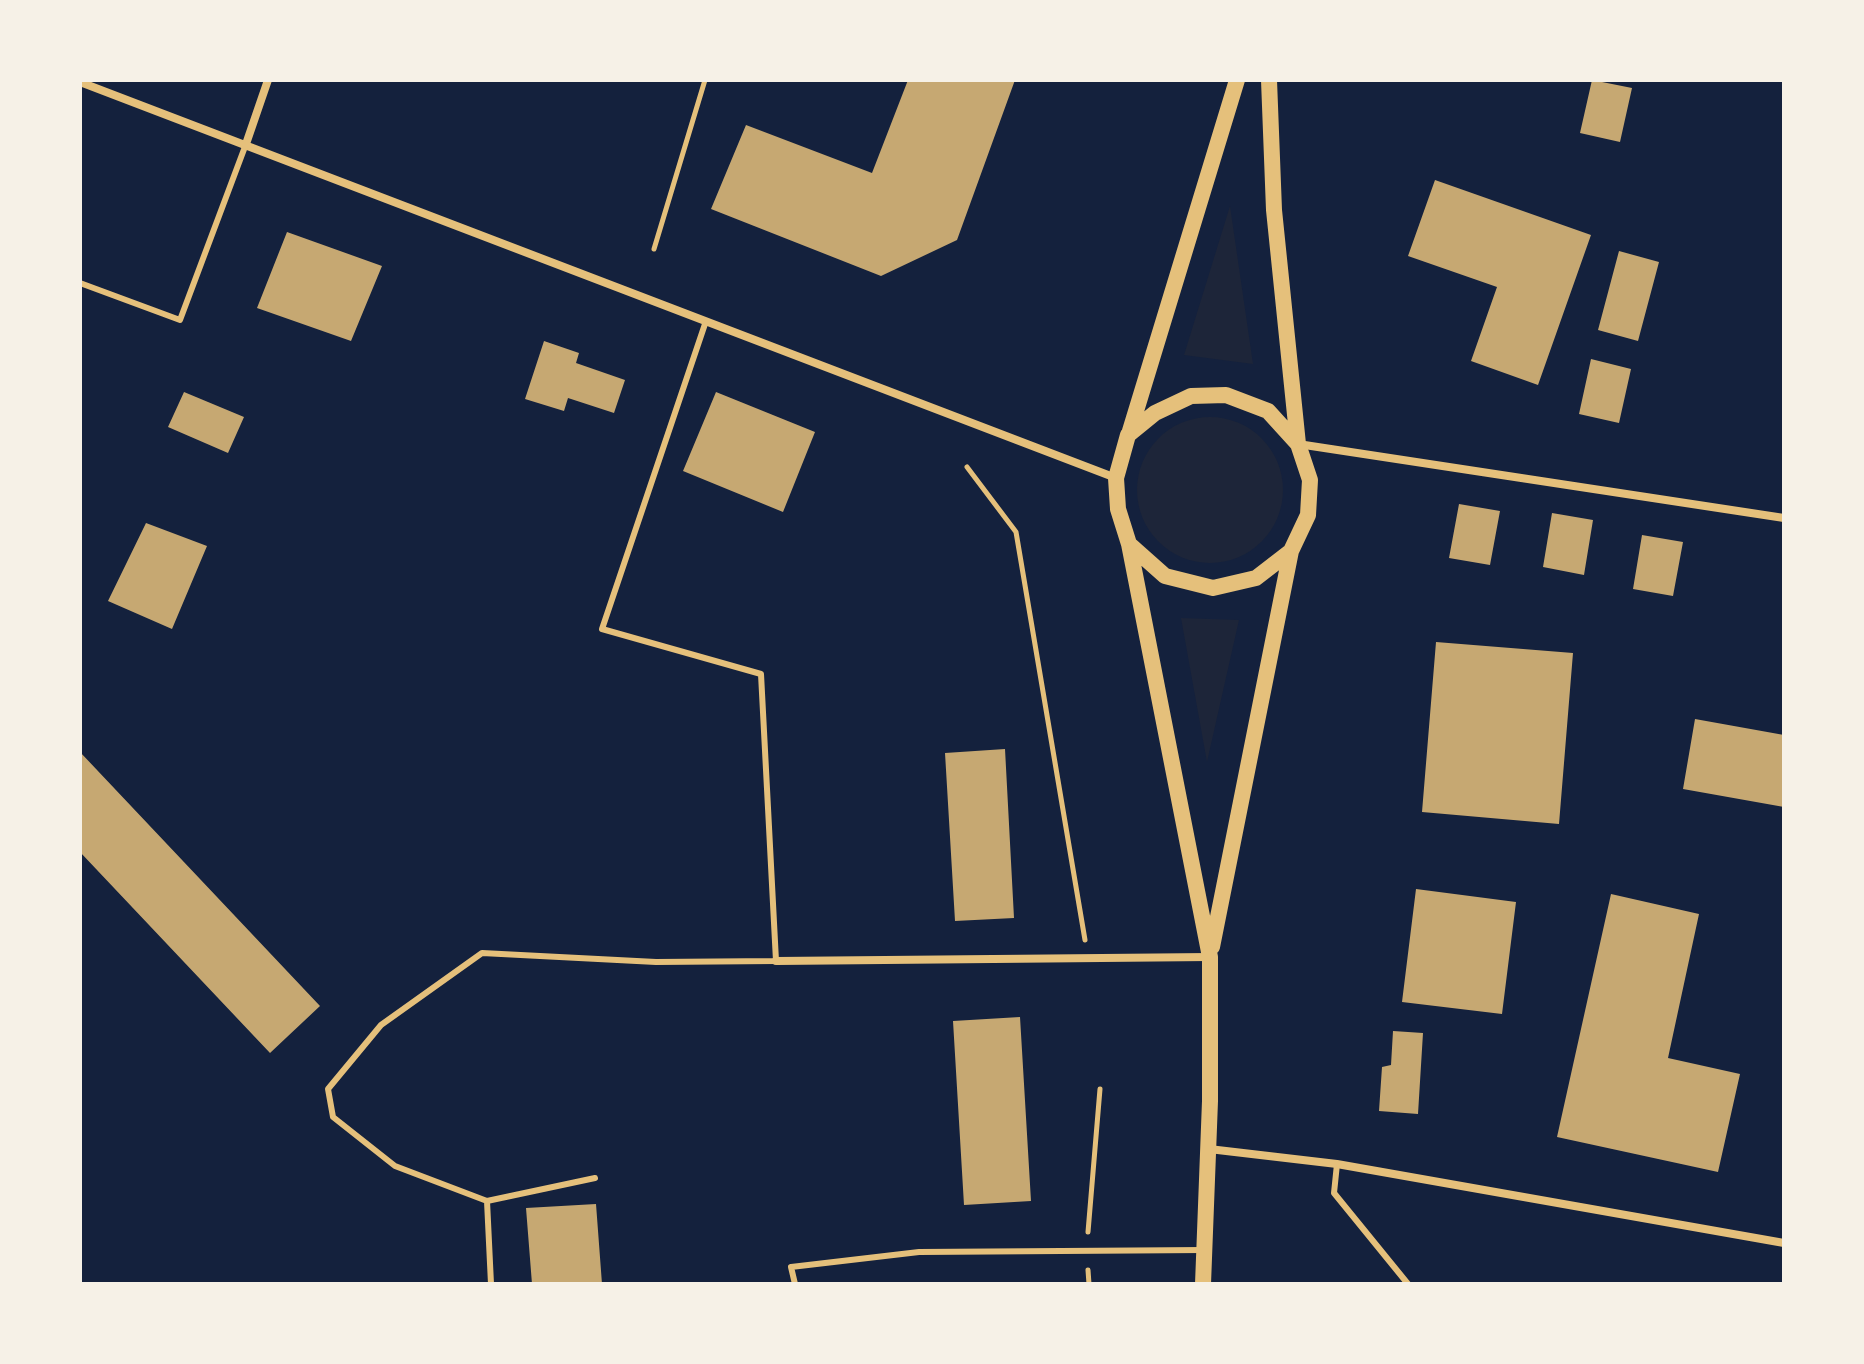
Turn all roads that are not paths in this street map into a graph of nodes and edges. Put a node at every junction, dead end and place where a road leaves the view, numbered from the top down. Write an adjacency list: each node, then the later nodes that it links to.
1 (268, 80): 5 (street)
2 (1237, 80): 8 (main road)
3 (1269, 80): 9 (main road)
4 (80, 82): 5 (street)
5 (246, 144): 6 (lane); 7 (street)
6 (80, 283)
7 (706, 320): 10 (street); 15 (lane)
8 (1128, 435): 9 (main road); 10 (main road)
9 (1298, 444): 11 (street); 13 (main road)
10 (1116, 478): 12 (main road)
11 (1784, 518)
12 (1129, 544): 13 (main road); 14 (main road)
13 (1291, 551): 14 (main road)
14 (1210, 957): 15 (street); 16 (main road)
15 (776, 961): 19 (lane)
16 (1208, 1149): 17 (street); 21 (main road)
17 (1337, 1164): 20 (street); 25 (lane)
18 (595, 1178): 19 (lane)
19 (487, 1201): 22 (lane)
20 (1784, 1243)
21 (1204, 1250): 23 (lane); 24 (main road)
22 (491, 1284)
23 (795, 1284)
24 (1203, 1284)
25 (1408, 1284)

